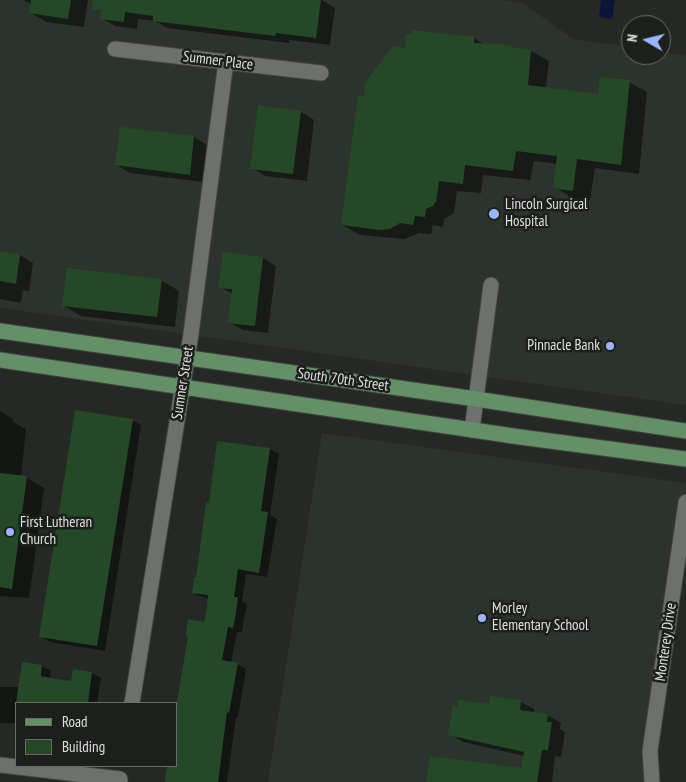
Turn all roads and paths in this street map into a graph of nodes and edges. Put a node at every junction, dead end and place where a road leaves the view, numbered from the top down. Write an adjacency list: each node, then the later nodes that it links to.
1 (115, 49): 2 (street, Sumner Place)
2 (226, 61): 3 (street, Sumner Place); 6 (street, Sumner Street)
3 (322, 73)
4 (491, 285): 9 (street)
5 (0, 331): 6 (main road, South 70th Street)
6 (187, 358): 8 (street, Sumner Street); 9 (main road, South 70th Street)
7 (0, 360): 8 (main road, South 70th Street)
8 (183, 386): 10 (main road, South 70th Street); 14 (street, Sumner Street)
9 (476, 399): 10 (street); 11 (main road, South 70th Street)
10 (472, 430): 12 (main road, South 70th Street)
11 (686, 430)
12 (686, 458)
13 (686, 502): 19 (street, Monterey Drive)
14 (132, 702)
15 (0, 765): 16 (street)
16 (15, 766)
17 (22, 767): 18 (street)
18 (120, 776)
19 (652, 782)

